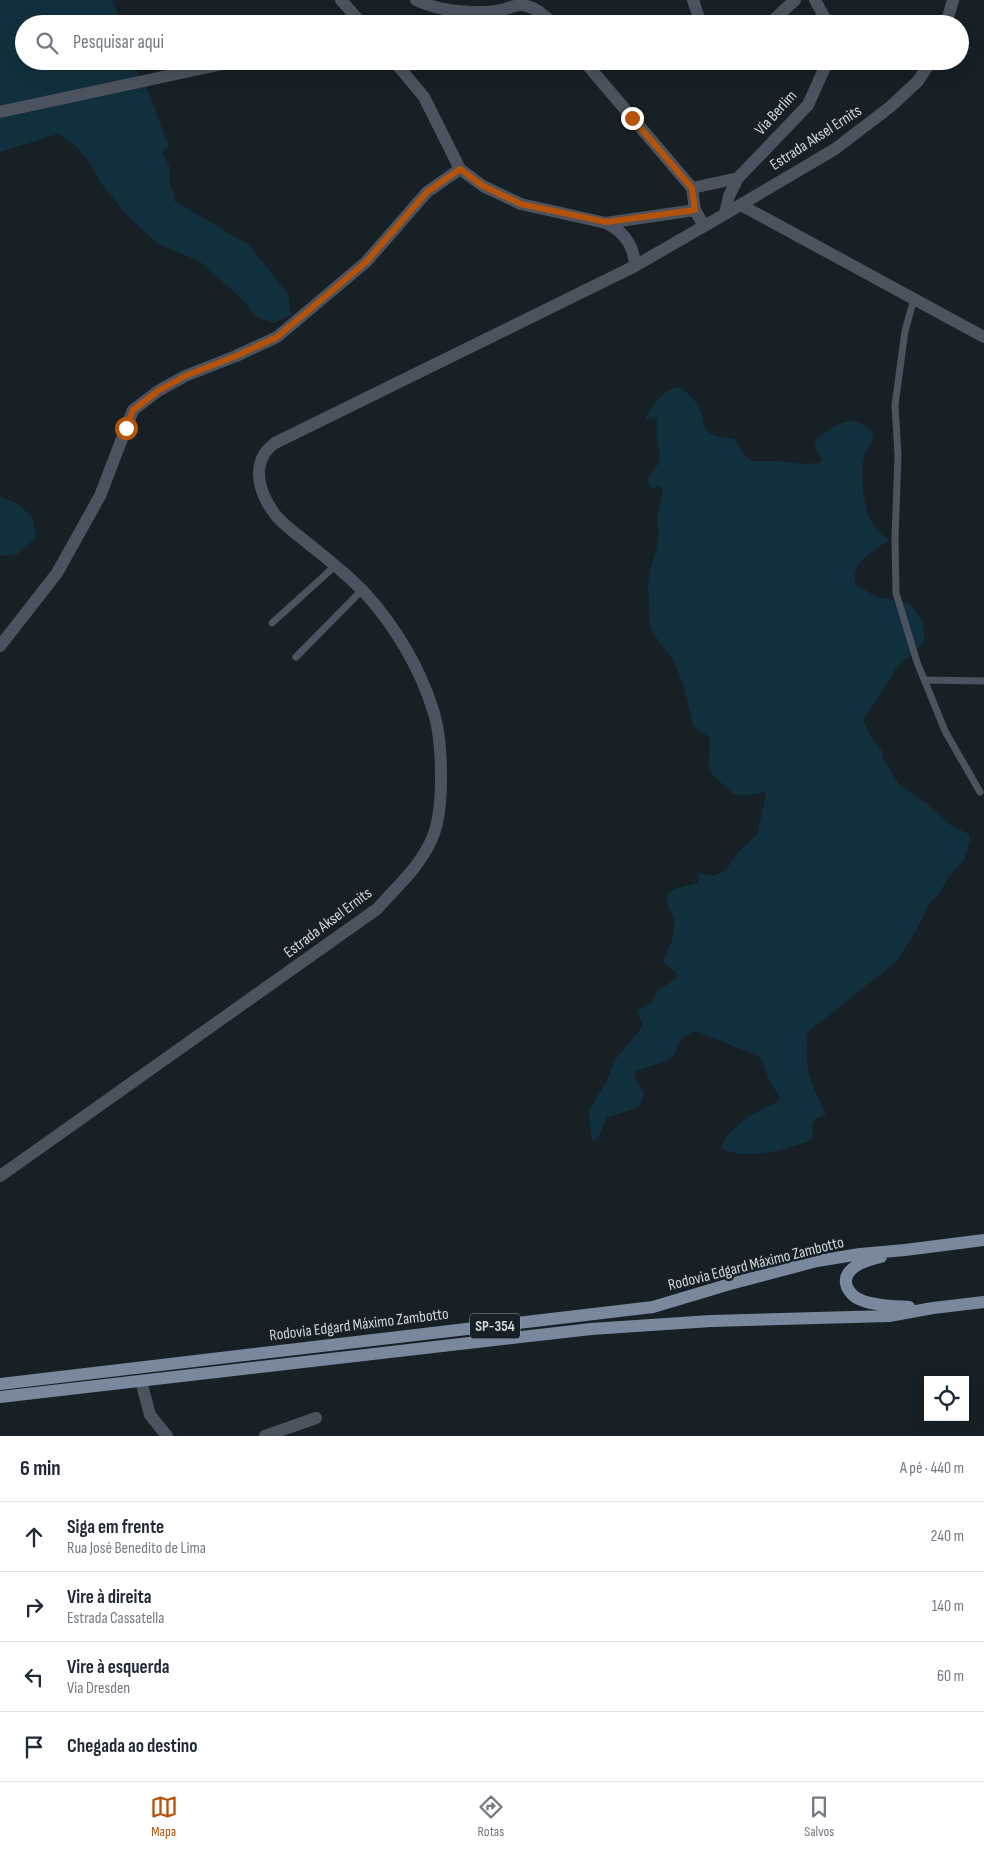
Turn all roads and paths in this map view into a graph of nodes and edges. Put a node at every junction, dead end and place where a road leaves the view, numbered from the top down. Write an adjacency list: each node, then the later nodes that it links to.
1 (341, 0): 7 (street)
2 (416, 0): 8 (street)
3 (693, 0): 9 (street)
4 (795, 0): 10 (street)
5 (815, 0): 11 (street)
6 (953, 0): 12 (street)
7 (354, 15)
8 (542, 15)
9 (698, 15)
10 (779, 15)
11 (823, 15)
12 (949, 15)
13 (195, 70): 18 (street)
14 (402, 70): 19 (street)
15 (592, 70): 21 (street)
16 (824, 70): 20 (street, Via Berlim)
17 (925, 70): 22 (street, Estrada Aksel Ernits)
18 (0, 112)
19 (460, 169): 25 (street); 33 (street)
20 (738, 178): 21 (street); 24 (street, Via Berlim)
21 (692, 188): 23 (street)
22 (741, 205): 24 (street, Estrada Aksel Ernits); 28 (street)
23 (695, 210): 25 (street); 26 (street)
24 (725, 214): 26 (street, Estrada Aksel Ernits)
25 (606, 222): 27 (street)
26 (704, 226): 27 (street, Estrada Aksel Ernits)
27 (635, 266): 30 (street, Estrada Aksel Ernits)
28 (914, 298): 29 (street); 35 (lane)
29 (984, 337)
30 (335, 566): 31 (street, Estrada Aksel Ernits); 32 (lane)
31 (362, 590): 34 (lane); 38 (street, Estrada Aksel Ernits)
32 (272, 623)
33 (0, 646)
34 (296, 656)
35 (924, 680): 36 (lane); 37 (lane)
36 (984, 681)
37 (980, 792)
38 (0, 1176)
39 (984, 1240): 40 (main road, Rodovia Edgard Máximo Zambotto / SP-354)
40 (905, 1250): 42 (main road); 44 (main road, Rodovia Edgard Máximo Zambotto / SP-354)
41 (984, 1302): 42 (main road, Rodovia Edgard Máximo Zambotto / SP-354)
42 (933, 1308): 43 (main road, Rodovia Edgard Máximo Zambotto / SP-354)
43 (141, 1381): 45 (main road, Rodovia Edgard Máximo Zambotto / SP-354); 47 (street)
44 (0, 1384)
45 (0, 1397)
46 (316, 1418): 48 (street)
47 (167, 1436)
48 (264, 1436)

